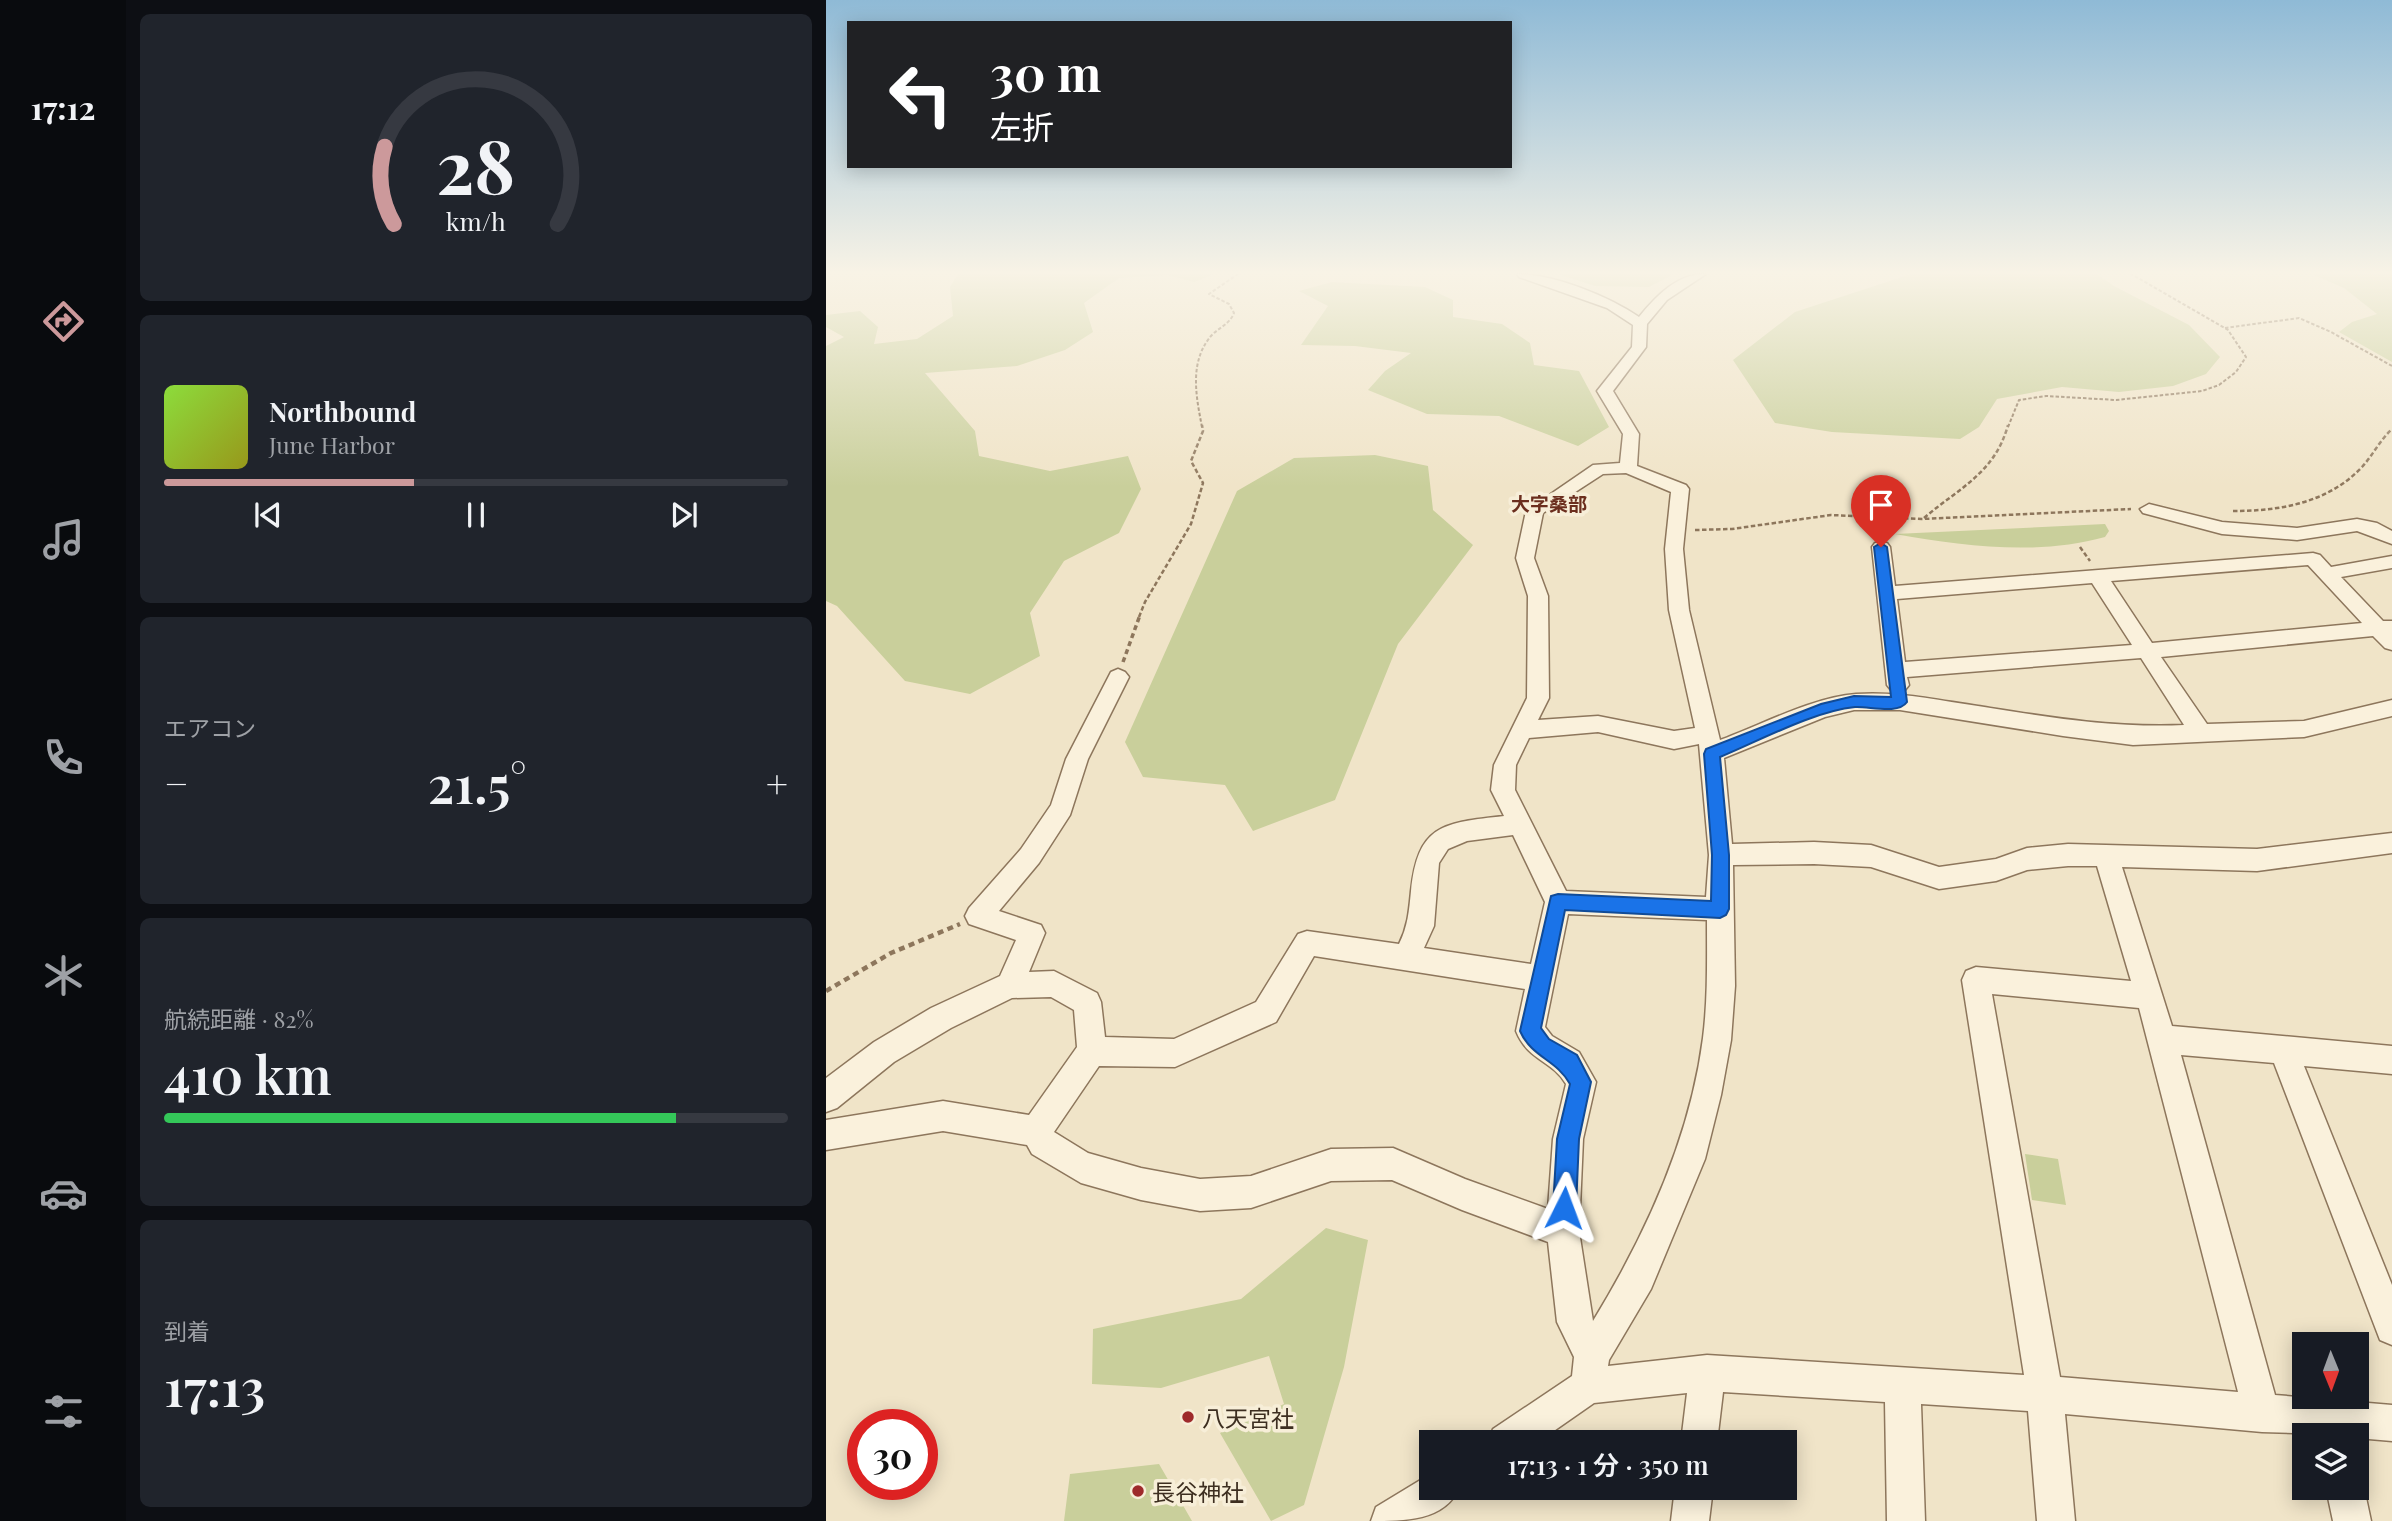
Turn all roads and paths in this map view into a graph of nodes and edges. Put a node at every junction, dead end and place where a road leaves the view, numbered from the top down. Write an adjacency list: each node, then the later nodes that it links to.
1 (1204, 345): 21 (path)
2 (1639, 345): 7 (street)
3 (2240, 345): 10 (path)
4 (2356, 345): 5 (path)
5 (2392, 366)
6 (2392, 429): 9 (path)
7 (1628, 468): 11 (street); 24 (street)
8 (2149, 509): 10 (path); 12 (street)
9 (2228, 511)
10 (1922, 519): 11 (path)
11 (1675, 530): 26 (street)
12 (2392, 538)
13 (1881, 547): 17 (street)
14 (2392, 562): 15 (street)
15 (2327, 574): 16 (street); 18 (street)
16 (2098, 577): 17 (street); 19 (street)
17 (1886, 593): 20 (street)
18 (2388, 633): 19 (street)
19 (2148, 651): 20 (street); 25 (street)
20 (1897, 670): 22 (street)
21 (1118, 677): 33 (street)
22 (1900, 702): 25 (street); 26 (street)
23 (2392, 708): 25 (street)
24 (1521, 731): 26 (street); 27 (street)
25 (2200, 732)
26 (1710, 744): 29 (street)
27 (1522, 824): 31 (street); 34 (street)
28 (2392, 843): 30 (street)
29 (1721, 855): 30 (street); 32 (street)
30 (2106, 856): 38 (street)
31 (1558, 902): 32 (street); 35 (street)
32 (1720, 909): 48 (street)
33 (978, 916): 36 (street); 37 (path)
34 (1406, 958): 35 (street); 41 (street)
35 (1541, 978): 46 (street)
36 (1010, 985): 41 (street); 43 (street)
37 (826, 991)
38 (2149, 996): 39 (street); 51 (street)
39 (2162, 1039): 40 (street); 52 (street)
40 (2283, 1050): 42 (street); 47 (street)
41 (1092, 1051): 44 (street)
42 (2392, 1060)
43 (826, 1097)
44 (1036, 1130): 45 (street); 46 (street)
45 (826, 1135)
46 (1563, 1231): 48 (street)
47 (2392, 1328)
48 (1590, 1371): 49 (street); 56 (street)
49 (1707, 1373): 50 (street); 57 (street)
50 (1903, 1385): 51 (street); 63 (street)
51 (2045, 1394): 52 (street); 64 (street)
52 (2262, 1414): 53 (street)
53 (2310, 1423)
54 (2392, 1423): 55 (street)
55 (2369, 1425)
56 (1520, 1430)
57 (1700, 1430)
58 (1422, 1500): 61 (street)
59 (1693, 1500): 62 (street)
60 (2348, 1500): 65 (street)
61 (1390, 1521)
62 (1690, 1521)
63 (1906, 1521)
64 (2056, 1521)
65 (2352, 1521)

